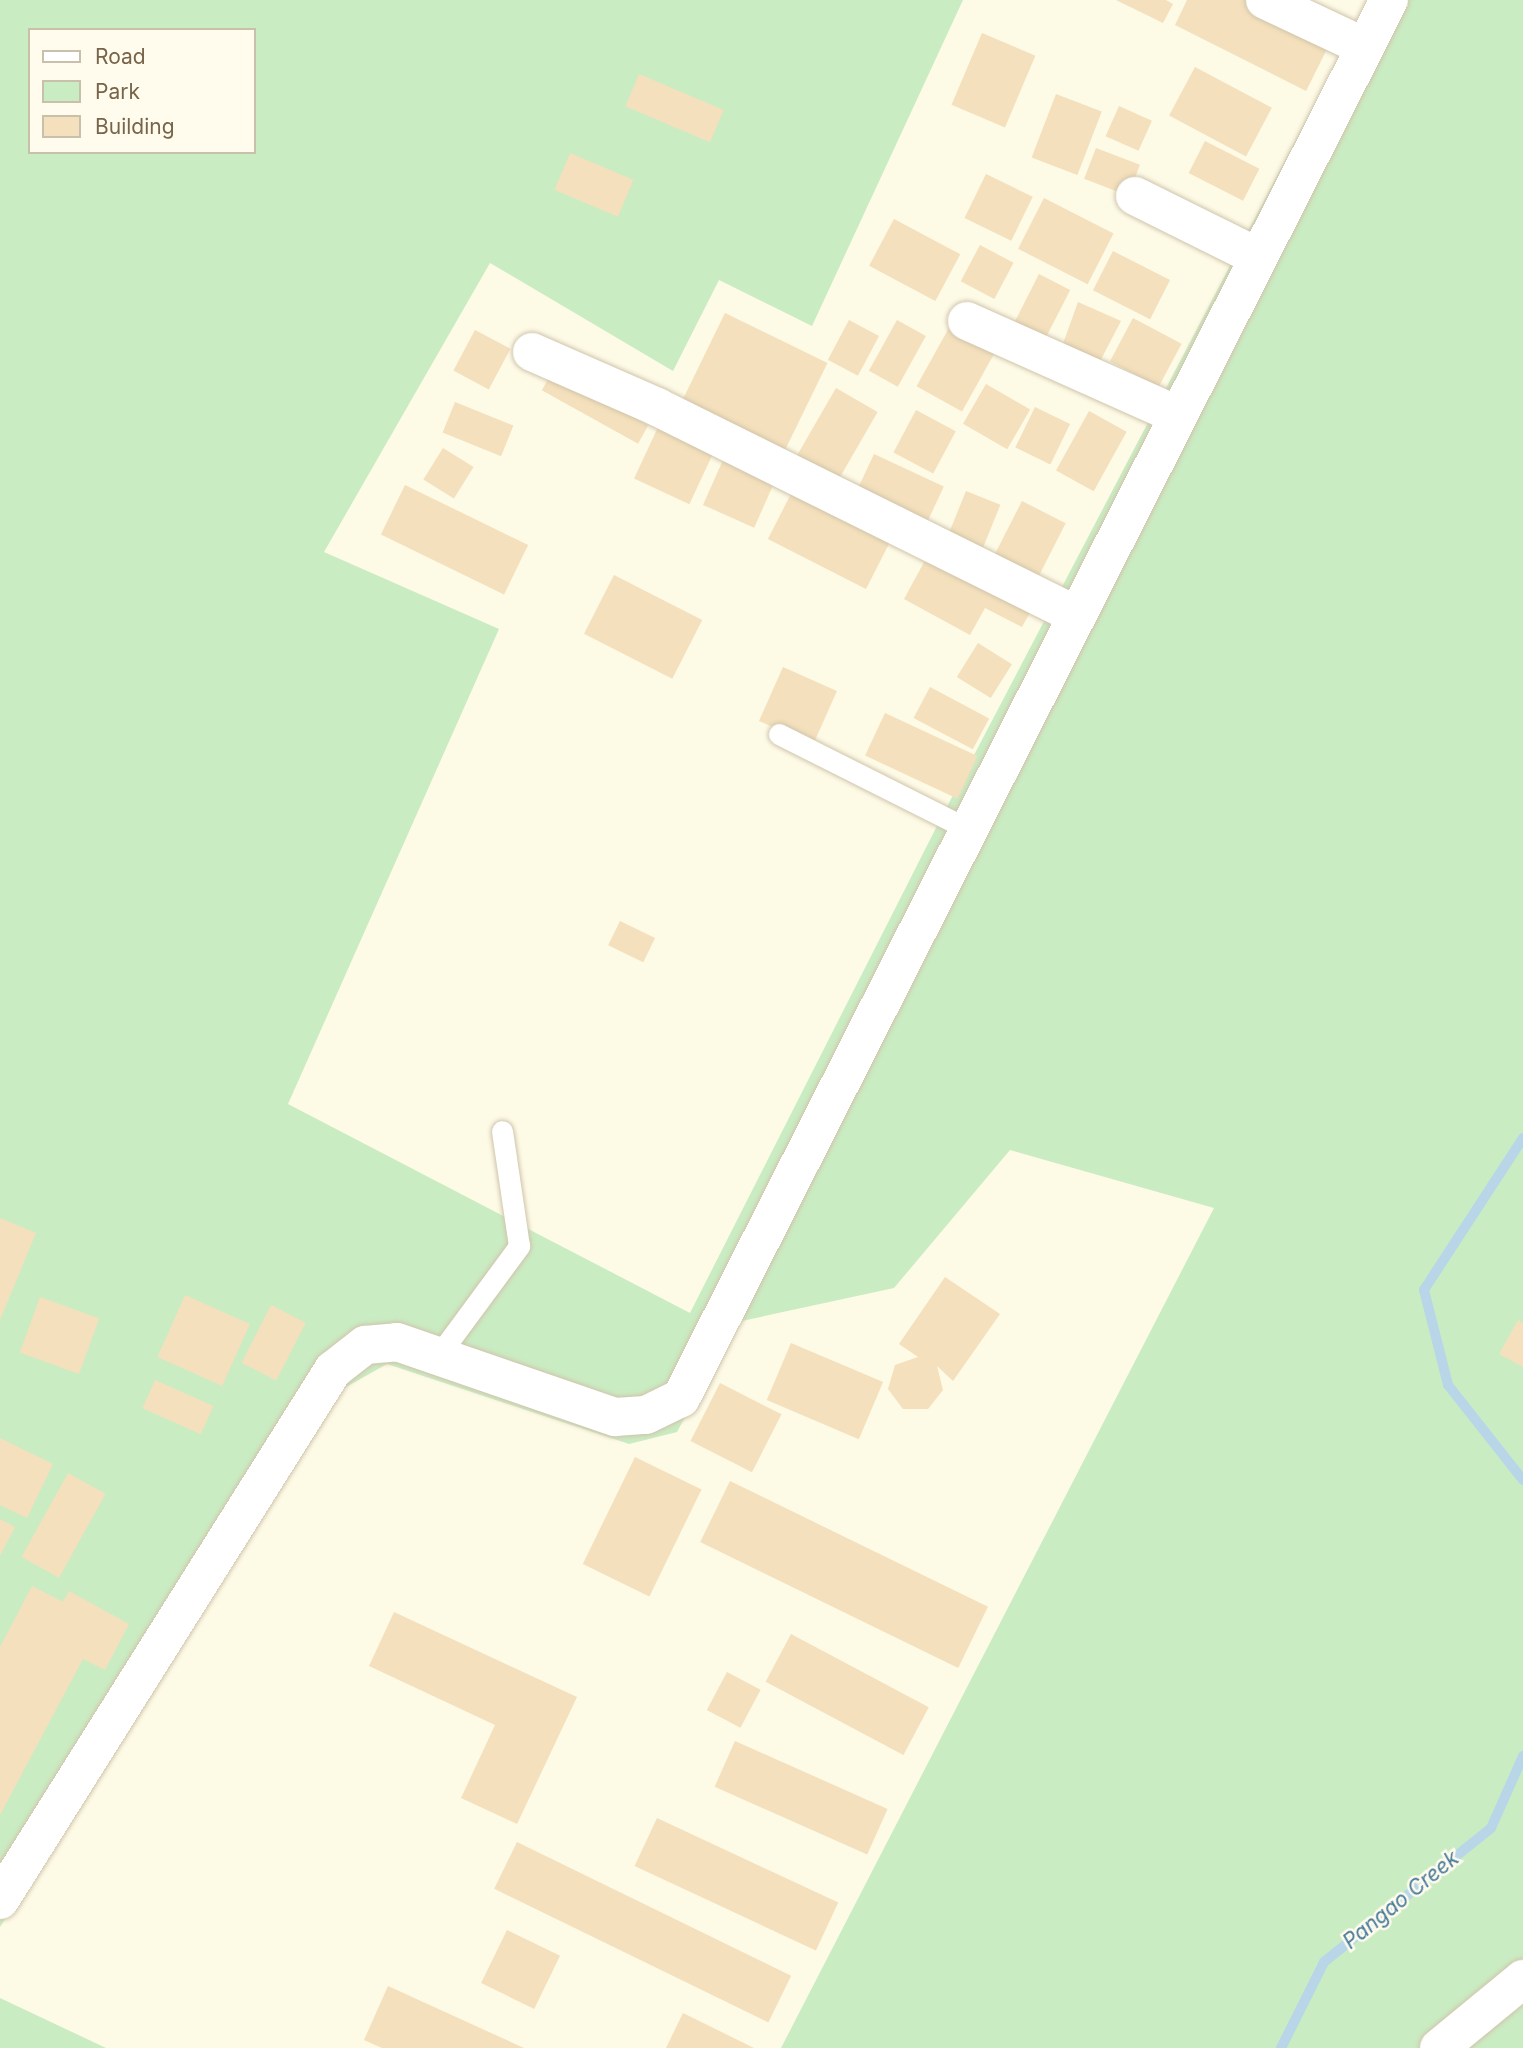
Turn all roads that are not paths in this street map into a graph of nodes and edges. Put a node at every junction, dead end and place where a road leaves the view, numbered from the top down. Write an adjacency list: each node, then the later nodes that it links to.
1 (1265, 0): 3 (street)
2 (1388, 0): 3 (street)
3 (1365, 47): 5 (street)
4 (1135, 196): 5 (street)
5 (1258, 257): 8 (street)
6 (967, 321): 8 (street)
7 (532, 352): 9 (street)
8 (1177, 415): 9 (street)
9 (1076, 615): 11 (street)
10 (779, 734): 11 (lane)
11 (970, 830): 13 (street)
12 (502, 1131): 13 (lane)
13 (438, 1356): 14 (street)
14 (0, 1900)
15 (1523, 1979): 16 (street)
16 (1439, 2048)

